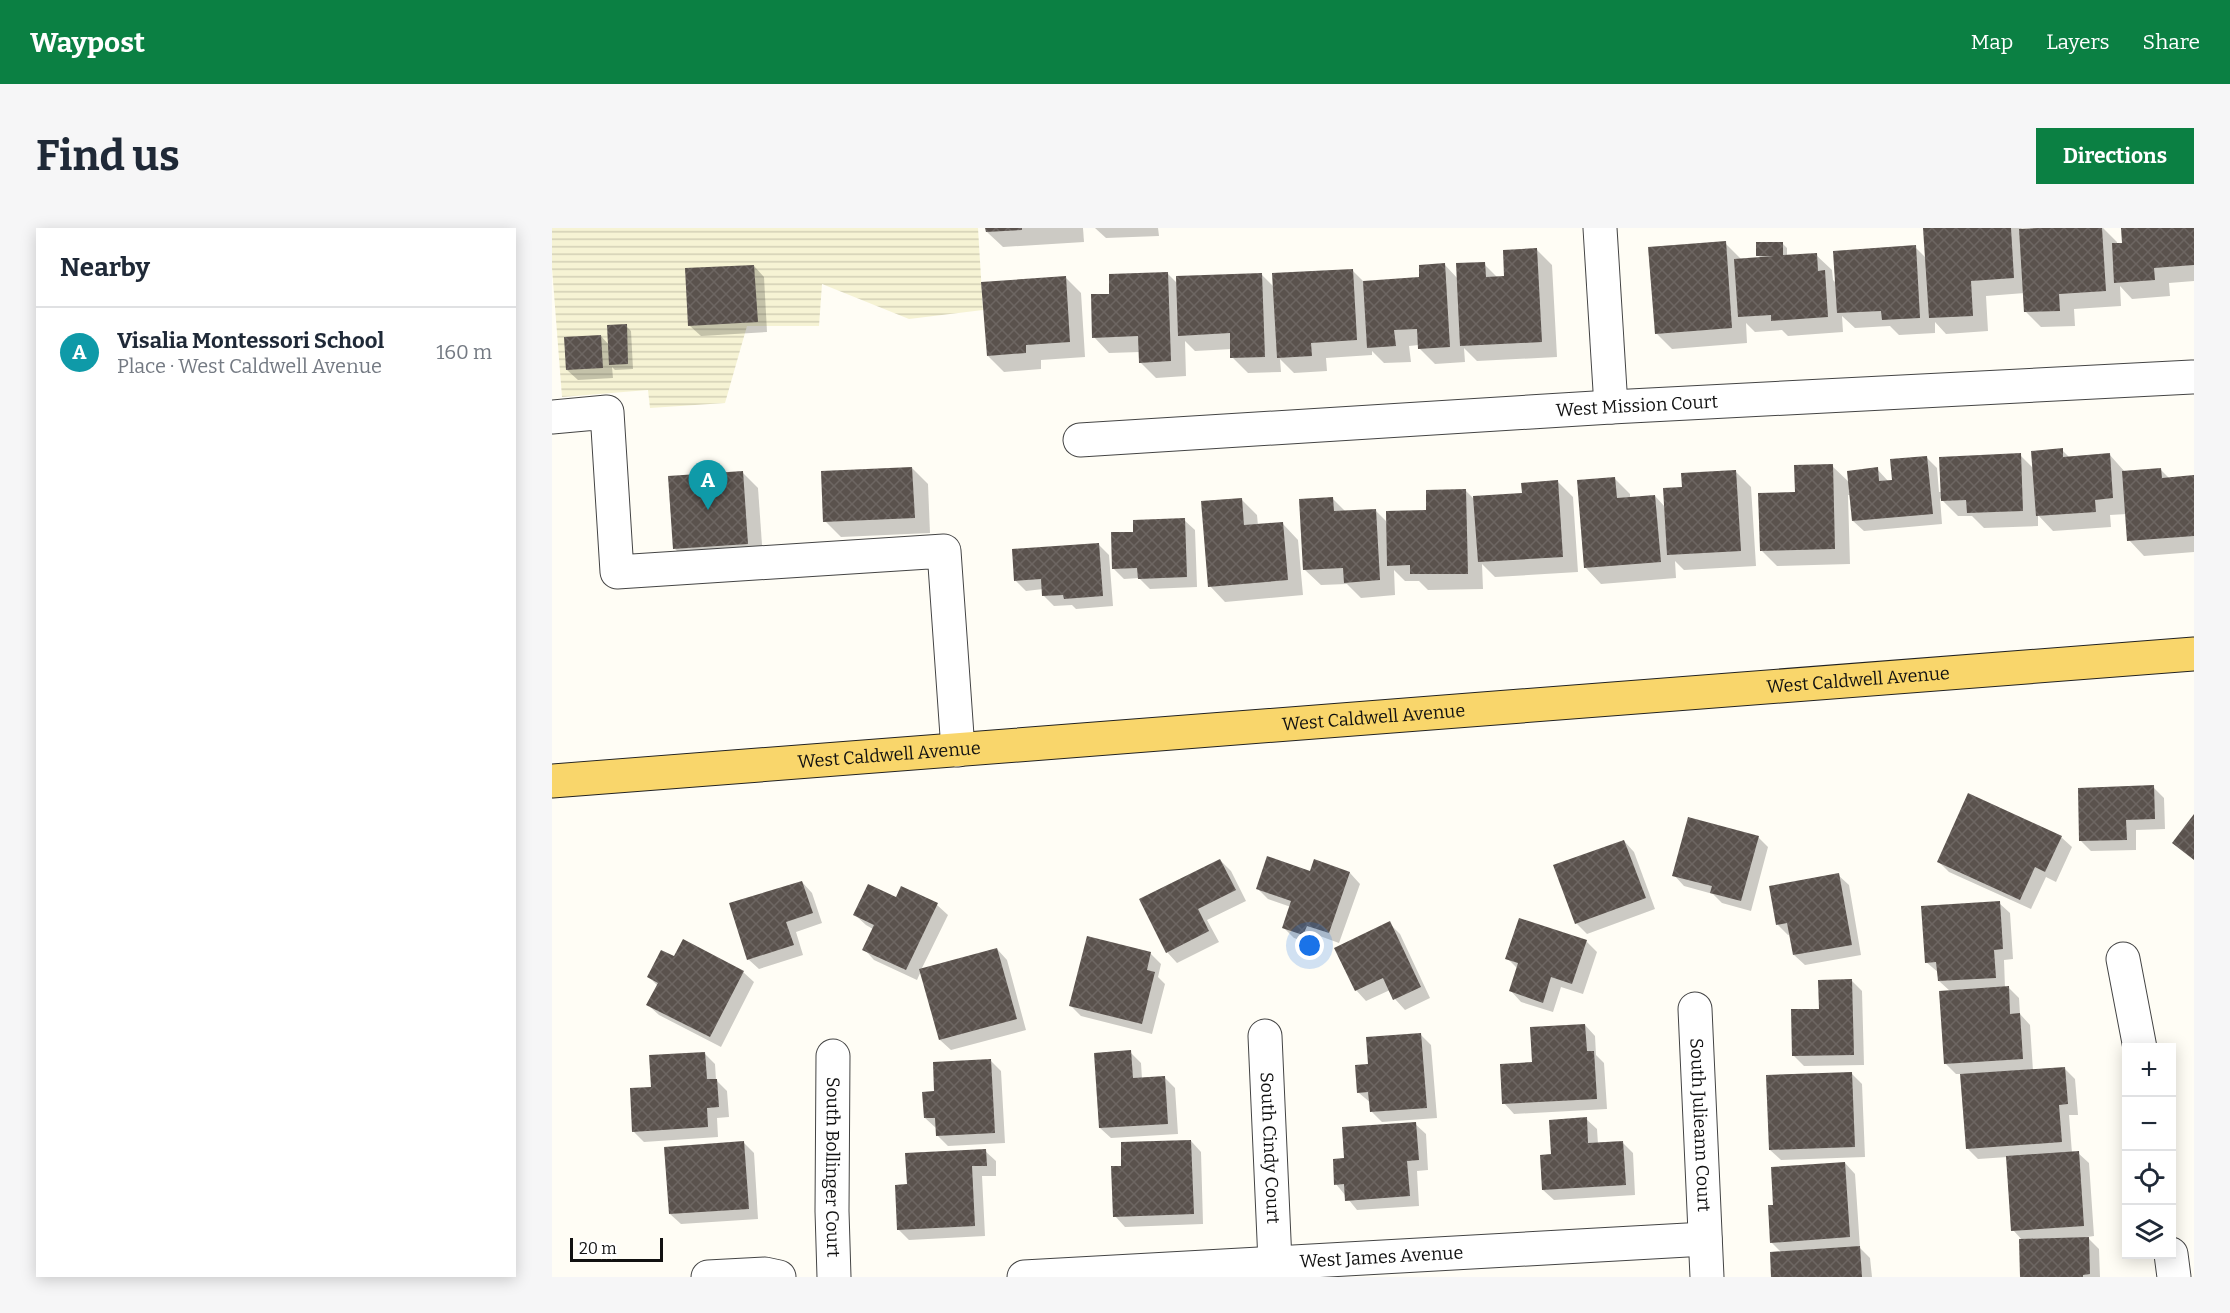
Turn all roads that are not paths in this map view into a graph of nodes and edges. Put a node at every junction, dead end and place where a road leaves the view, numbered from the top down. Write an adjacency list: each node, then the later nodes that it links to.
1 (1600, 228): 3 (street)
2 (2192, 377): 3 (street, West Mission Court)
3 (1611, 407): 5 (street, West Mission Court)
4 (552, 417): 7 (street)
5 (1080, 440)
6 (2194, 654): 7 (main road, West Caldwell Avenue)
7 (958, 750): 8 (main road, West Caldwell Avenue)
8 (552, 781)
9 (2123, 959): 12 (street)
10 (1695, 1009): 14 (street, South Julieann Court)
11 (1265, 1036): 16 (street, South Cindy Court)
12 (2139, 1043)
13 (833, 1056): 19 (street, South Bollinger Court)
14 (1705, 1239): 16 (street, West James Avenue); 21 (street, South Julieann Court)
15 (2172, 1259): 22 (street)
16 (1275, 1262): 20 (street, West James Avenue)
17 (708, 1277): 18 (street)
18 (779, 1277)
19 (834, 1277)
20 (1024, 1277)
21 (1707, 1277)
22 (2174, 1277)

